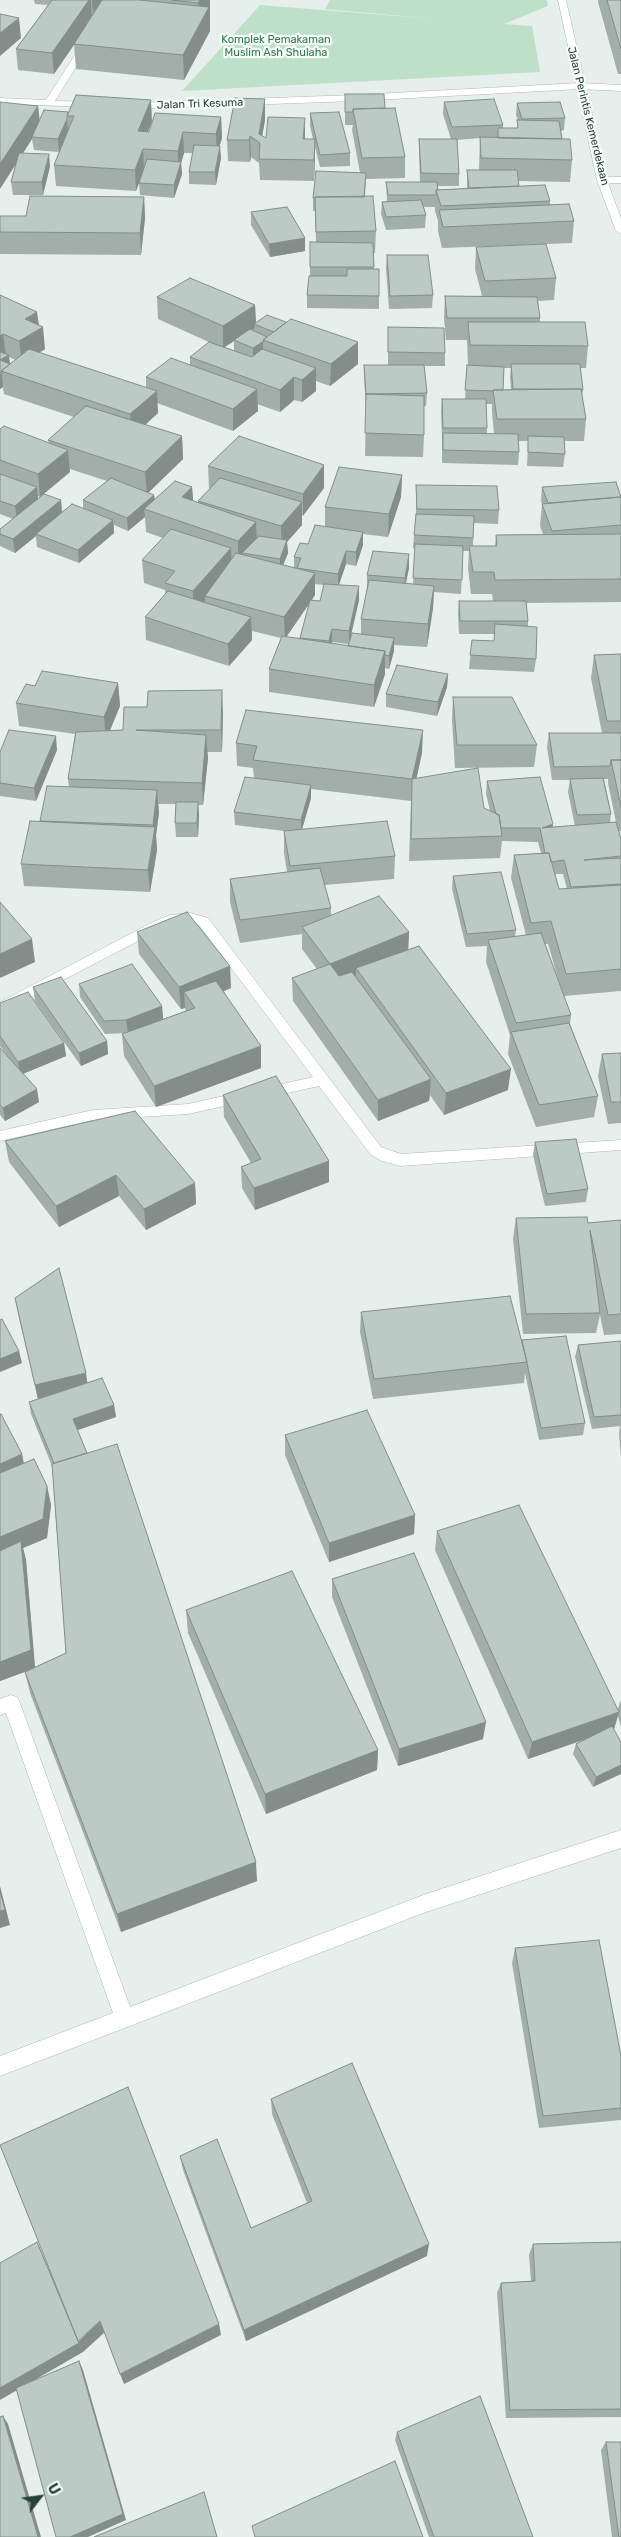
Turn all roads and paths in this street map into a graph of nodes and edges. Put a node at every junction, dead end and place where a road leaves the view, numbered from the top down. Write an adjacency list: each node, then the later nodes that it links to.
1 (562, 0): 3 (street, Jalan Perintis Kemerdekaan)
2 (89, 40): 6 (street)
3 (580, 86): 4 (street, Jalan Tri Kesuma); 8 (street, Jalan Tri Kesuma); 9 (street, Jalan Perintis Kemerdekaan)
4 (621, 88)
5 (0, 101): 6 (street)
6 (49, 103): 7 (street)
7 (98, 105)
8 (118, 106)
9 (602, 180): 10 (street); 11 (street, Jalan Perintis Kemerdekaan)
10 (621, 180)
11 (621, 231)
12 (0, 1008): 13 (street)
13 (323, 1080): 14 (street); 15 (street)
14 (0, 1136)
15 (621, 1145)
16 (0, 1707): 18 (street)
17 (621, 1839): 18 (street)
18 (126, 2020): 19 (street)
19 (0, 2066)

